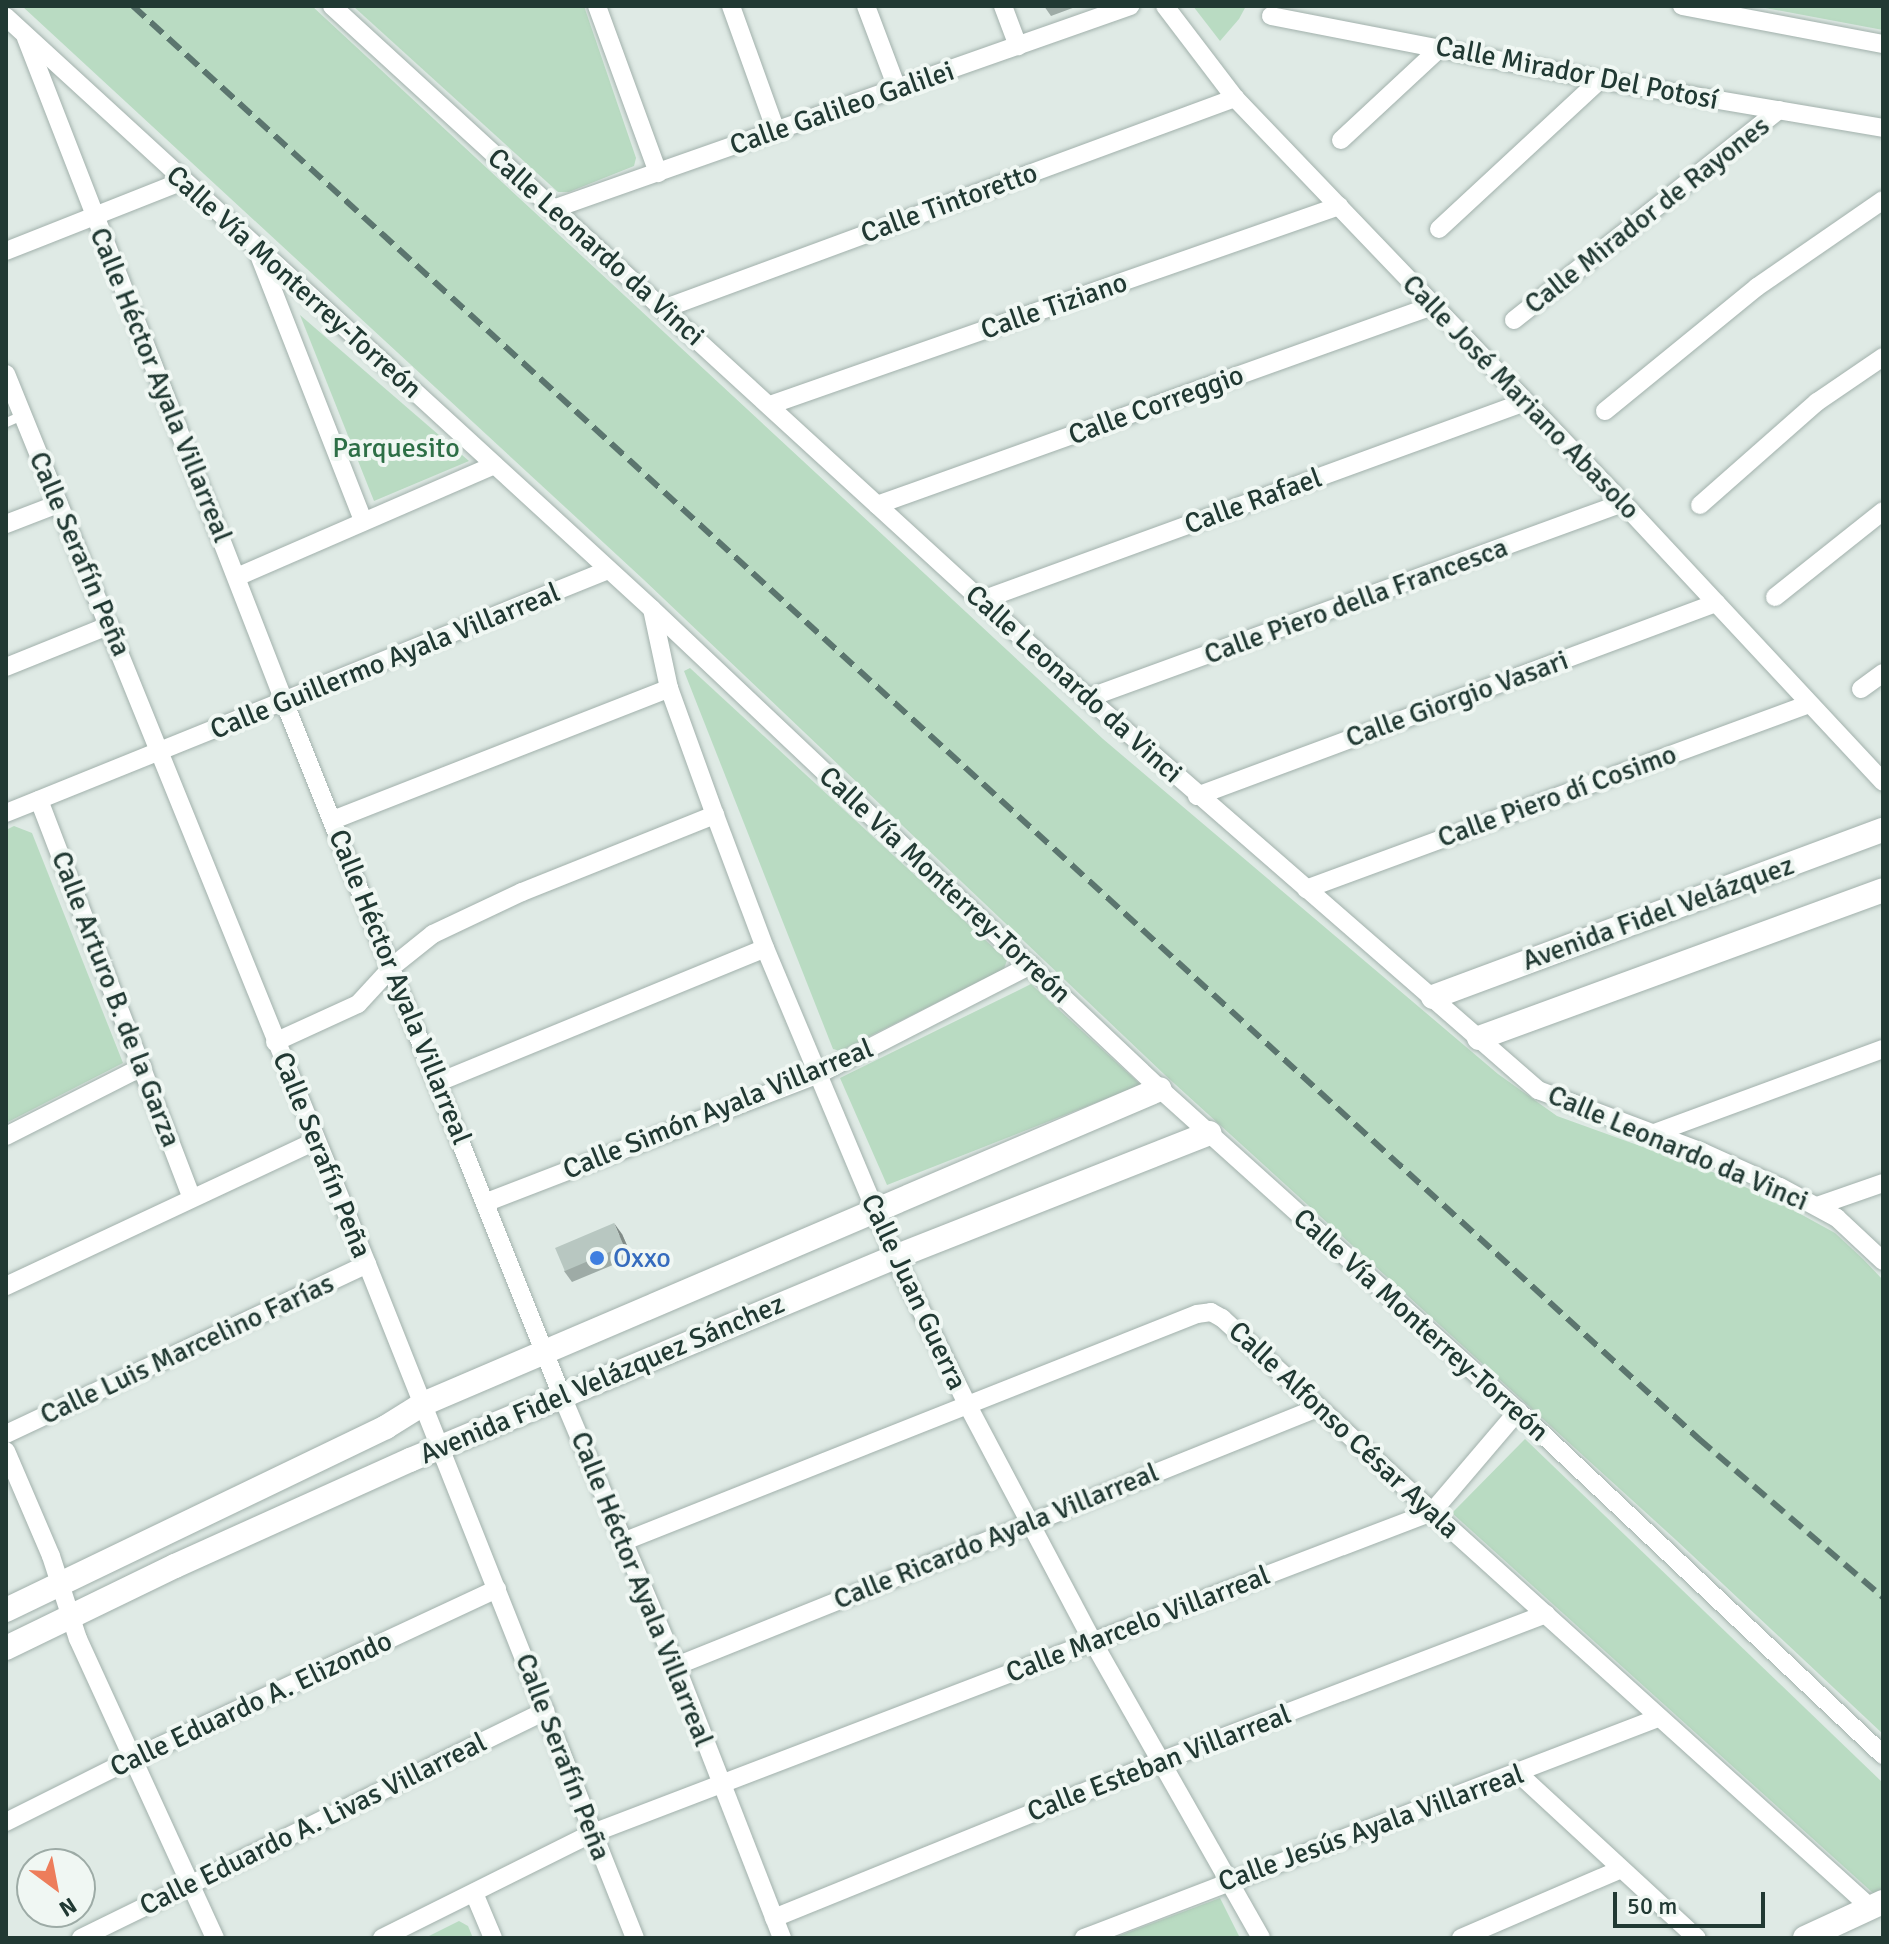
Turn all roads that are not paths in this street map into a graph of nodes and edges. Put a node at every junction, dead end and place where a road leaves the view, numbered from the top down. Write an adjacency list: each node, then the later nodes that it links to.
1 (332, 6): 26 (street, Calle Leonardo da Vinci)
2 (597, 6): 22 (street)
3 (731, 6): 20 (street)
4 (866, 6): 16 (street)
5 (1003, 6): 13 (street)
6 (1130, 6): 13 (street, Calle Galileo Galilei)
7 (1165, 6): 17 (street, Calle José Mariano Abasolo)
8 (1682, 6): 12 (street)
9 (1271, 16): 14 (street, Calle Mirador Del Potosí)
10 (6, 17): 11 (street, Calle Vía Monterrey-Torreón)
11 (24, 34): 23 (street, Calle Vía Monterrey-Torreón); 27 (street, Calle Héctor Ayala Villarreal)
12 (1883, 44)
13 (1018, 46): 16 (street, Calle Galileo Galilei)
14 (1440, 48): 15 (street, Calle Mirador Del Potosí); 21 (street)
15 (1600, 80): 18 (street, Calle Mirador Del Potosí); 28 (street)
16 (897, 88): 20 (street, Calle Galileo Galilei)
17 (1235, 98): 25 (street, Calle José Mariano Abasolo); 32 (street, Calle Tintoretto)
18 (1779, 110): 19 (street, Calle Mirador Del Potosí); 33 (street, Calle Mirador de Rayones)
19 (1883, 128)
20 (776, 131): 22 (street, Calle Galileo Galilei)
21 (1341, 140)
22 (658, 173): 26 (street, Calle Galileo Galilei)
23 (183, 181): 27 (street); 29 (street, Calle Vía Monterrey-Torreón)
24 (1883, 200): 38 (street)
25 (1339, 206): 31 (street, Calle José Mariano Abasolo); 37 (street, Calle Tiziano)
26 (553, 209): 32 (street, Calle Leonardo da Vinci)
27 (94, 216): 30 (street); 49 (street, Calle Héctor Ayala Villarreal)
28 (1439, 229)
29 (257, 249): 40 (street, Calle Vía Monterrey-Torreón); 46 (street)
30 (6, 251)
31 (1435, 305): 36 (street, Calle José Mariano Abasolo); 43 (street, Calle Correggio)
32 (663, 309): 37 (street, Calle Leonardo da Vinci)
33 (1514, 320)
34 (1883, 357): 44 (street)
35 (6, 374): 39 (street, Calle Serafín Peña)
36 (1525, 402): 41 (street, Calle José Mariano Abasolo); 51 (street, Calle Rafael)
37 (770, 405): 43 (street, Calle Leonardo da Vinci)
38 (1605, 411)
39 (14, 418): 42 (street, Calle Serafín Peña)
40 (494, 465): 46 (street); 48 (street, Calle Vía Monterrey-Torreón)
41 (1623, 503): 52 (street, Calle José Mariano Abasolo); 59 (street, Calle Piero della Francesca)
42 (58, 504): 47 (street); 54 (street, Calle Serafín Peña)
43 (877, 505): 51 (street, Calle Leonardo da Vinci)
44 (1700, 505)
45 (1883, 511): 50 (street)
46 (363, 521): 49 (street)
47 (6, 524)
48 (608, 570): 53 (street, Calle Vía Monterrey-Torreón); 60 (street, Calle Guillermo Ayala Villarreal)
49 (237, 577): 60 (street, Calle Héctor Ayala Villarreal)
50 (1775, 597)
51 (982, 600): 59 (street, Calle Leonardo da Vinci)
52 (1716, 603): 61 (street, Calle José Mariano Abasolo); 64 (street, Calle Giorgio Vasari)
53 (652, 609): 57 (street, Calle Juan Guerra); 73 (street, Calle Vía Monterrey-Torreón)
54 (110, 625): 55 (street); 62 (street, Calle Serafín Peña)
55 (6, 667)
56 (1883, 673): 58 (street)
57 (669, 688): 67 (street, Calle Juan Guerra); 68 (street)
58 (1861, 689)
59 (1088, 698): 64 (street, Calle Leonardo da Vinci)
60 (284, 701): 62 (street, Calle Guillermo Ayala Villarreal); 68 (street, Calle Héctor Ayala Villarreal)
61 (1809, 704): 63 (street, Calle José Mariano Abasolo); 70 (street, Calle Piero dí Cosimo)
62 (161, 751): 65 (street, Calle Guillermo Ayala Villarreal); 77 (street, Calle Serafín Peña)
63 (1883, 782)
64 (1197, 796): 70 (street, Calle Leonardo da Vinci)
65 (39, 800): 66 (street, Calle Guillermo Ayala Villarreal); 79 (street, Calle Arturo B. de la Garza)
66 (6, 813)
67 (715, 815): 72 (street, Calle Juan Guerra); 74 (street)
68 (333, 820): 74 (street, Calle Héctor Ayala Villarreal)
69 (1883, 830): 75 (street, Avenida Fidel Velázquez)
70 (1306, 889): 75 (street, Calle Leonardo da Vinci)
71 (1883, 890): 76 (street, Avenida Fidel Velázquez)
72 (765, 948): 80 (street, Calle Juan Guerra); 81 (street)
73 (1031, 965): 80 (street, Calle Simón Ayala Villarreal); 82 (street, Calle Vía Monterrey-Torreón)
74 (393, 966): 77 (street); 81 (street, Calle Héctor Ayala Villarreal)
75 (1433, 997): 76 (street, Calle Leonardo da Vinci)
76 (1479, 1038): 84 (street, Calle Leonardo da Vinci)
77 (275, 1042): 86 (street, Calle Serafín Peña)
78 (1883, 1049): 84 (street)
79 (142, 1067): 85 (street); 88 (street, Calle Arturo B. de la Garza)
80 (819, 1074): 89 (street, Calle Simón Ayala Villarreal); 91 (street, Calle Juan Guerra)
81 (439, 1082): 89 (street, Calle Héctor Ayala Villarreal)
82 (1160, 1089): 83 (street, Calle Vía Monterrey-Torreón); 91 (street, Avenida Fidel Velázquez Sánchez)
83 (1209, 1133): 92 (street, Avenida Fidel Velázquez Sánchez); 101 (street, Calle Vía Monterrey-Torreón)
84 (1652, 1134): 90 (street, Calle Leonardo da Vinci)
85 (6, 1136)
86 (316, 1141): 88 (street); 94 (street, Calle Serafín Peña)
87 (1883, 1183): 90 (street)
88 (192, 1198): 95 (street)
89 (487, 1202): 96 (street, Calle Héctor Ayala Villarreal)
90 (1817, 1206): 93 (street, Calle Leonardo da Vinci)
91 (875, 1211): 92 (street, Calle Juan Guerra); 96 (street, Avenida Fidel Velázquez Sánchez)
92 (895, 1257): 97 (street, Avenida Fidel Velázquez Sánchez); 99 (street, Calle Juan Guerra)
93 (1883, 1261)
94 (367, 1264): 98 (street, Calle Serafín Peña); 102 (street, Calle Luis Marcelino Farías)
95 (6, 1286)
96 (544, 1351): 97 (street, Calle Héctor Ayala Villarreal); 98 (street, Avenida Fidel Velázquez Sánchez)
97 (562, 1396): 103 (street, Avenida Fidel Velázquez Sánchez); 107 (street, Calle Héctor Ayala Villarreal)
98 (423, 1404): 103 (street, Calle Serafín Peña); 108 (street, Avenida Fidel Velázquez Sánchez)
99 (967, 1404): 100 (street, Calle Alfonso César Ayala); 106 (street, Calle Juan Guerra); 107 (street, Calle Alfonso César Ayala)
100 (1317, 1408): 105 (street, Calle Alfonso César Ayala); 106 (street, Calle Ricardo Ayala Villarreal)
101 (1518, 1411): 105 (street, Calle Marcelo Villarreal); 118 (street, Calle Vía Monterrey-Torreón)
102 (6, 1434)
103 (441, 1449): 109 (street, Calle Serafín Peña); 112 (street, Avenida Fidel Velázquez Sánchez)
104 (6, 1451): 108 (street)
105 (1432, 1512): 111 (street, Calle Alfonso César Ayala); 113 (street, Calle Marcelo Villarreal)
106 (1030, 1521): 113 (street, Calle Juan Guerra); 115 (street, Calle Ricardo Ayala Villarreal)
107 (625, 1541): 115 (street, Calle Héctor Ayala Villarreal)
108 (59, 1584): 110 (street, Avenida Fidel Velázquez Sánchez); 112 (street)
109 (497, 1589): 116 (street, Calle Serafín Peña); 119 (street, Calle Eduardo A. Elizondo)
110 (6, 1610)
111 (1546, 1614): 117 (street, Calle Alfonso César Ayala); 120 (street, Calle Esteban Villarreal)
112 (69, 1617): 114 (street, Avenida Fidel Velázquez Sánchez); 119 (street)
113 (1093, 1642): 120 (street, Calle Juan Guerra); 122 (street, Calle Marcelo Villarreal)
114 (6, 1648)
115 (676, 1666): 122 (street, Calle Héctor Ayala Villarreal)
116 (545, 1711): 124 (street, Calle Serafín Peña); 127 (street, Calle Eduardo A. Livas Villarreal)
117 (1658, 1718): 121 (street, Calle Jesús Ayala Villarreal); 129 (street, Calle Alfonso César Ayala)
118 (1883, 1755)
119 (130, 1760): 123 (street, Calle Eduardo A. Elizondo); 127 (street)
120 (1161, 1761): 126 (street, Calle Juan Guerra); 130 (street, Calle Esteban Villarreal)
121 (1519, 1774): 125 (street); 126 (street, Calle Jesús Ayala Villarreal)
122 (721, 1784): 124 (street, Calle Marcelo Villarreal); 130 (street, Calle Héctor Ayala Villarreal)
123 (6, 1822)
124 (593, 1833): 128 (street, Calle Marcelo Villarreal); 135 (street, Calle Serafín Peña)
125 (1621, 1869): 139 (street); 140 (street)
126 (1229, 1881): 137 (street, Calle Jesús Ayala Villarreal); 138 (street, Calle Juan Guerra)
127 (189, 1884): 131 (street, Calle Eduardo A. Livas Villarreal); 132 (street)
128 (474, 1893): 133 (street, Calle Marcelo Villarreal); 134 (street)
129 (1877, 1905): 141 (street)
130 (774, 1918): 136 (street, Calle Héctor Ayala Villarreal)
131 (81, 1938)
132 (215, 1938)
133 (382, 1938)
134 (493, 1938)
135 (635, 1938)
136 (782, 1938)
137 (1084, 1938)
138 (1261, 1938)
139 (1461, 1938)
140 (1697, 1938)
141 (1805, 1938)

